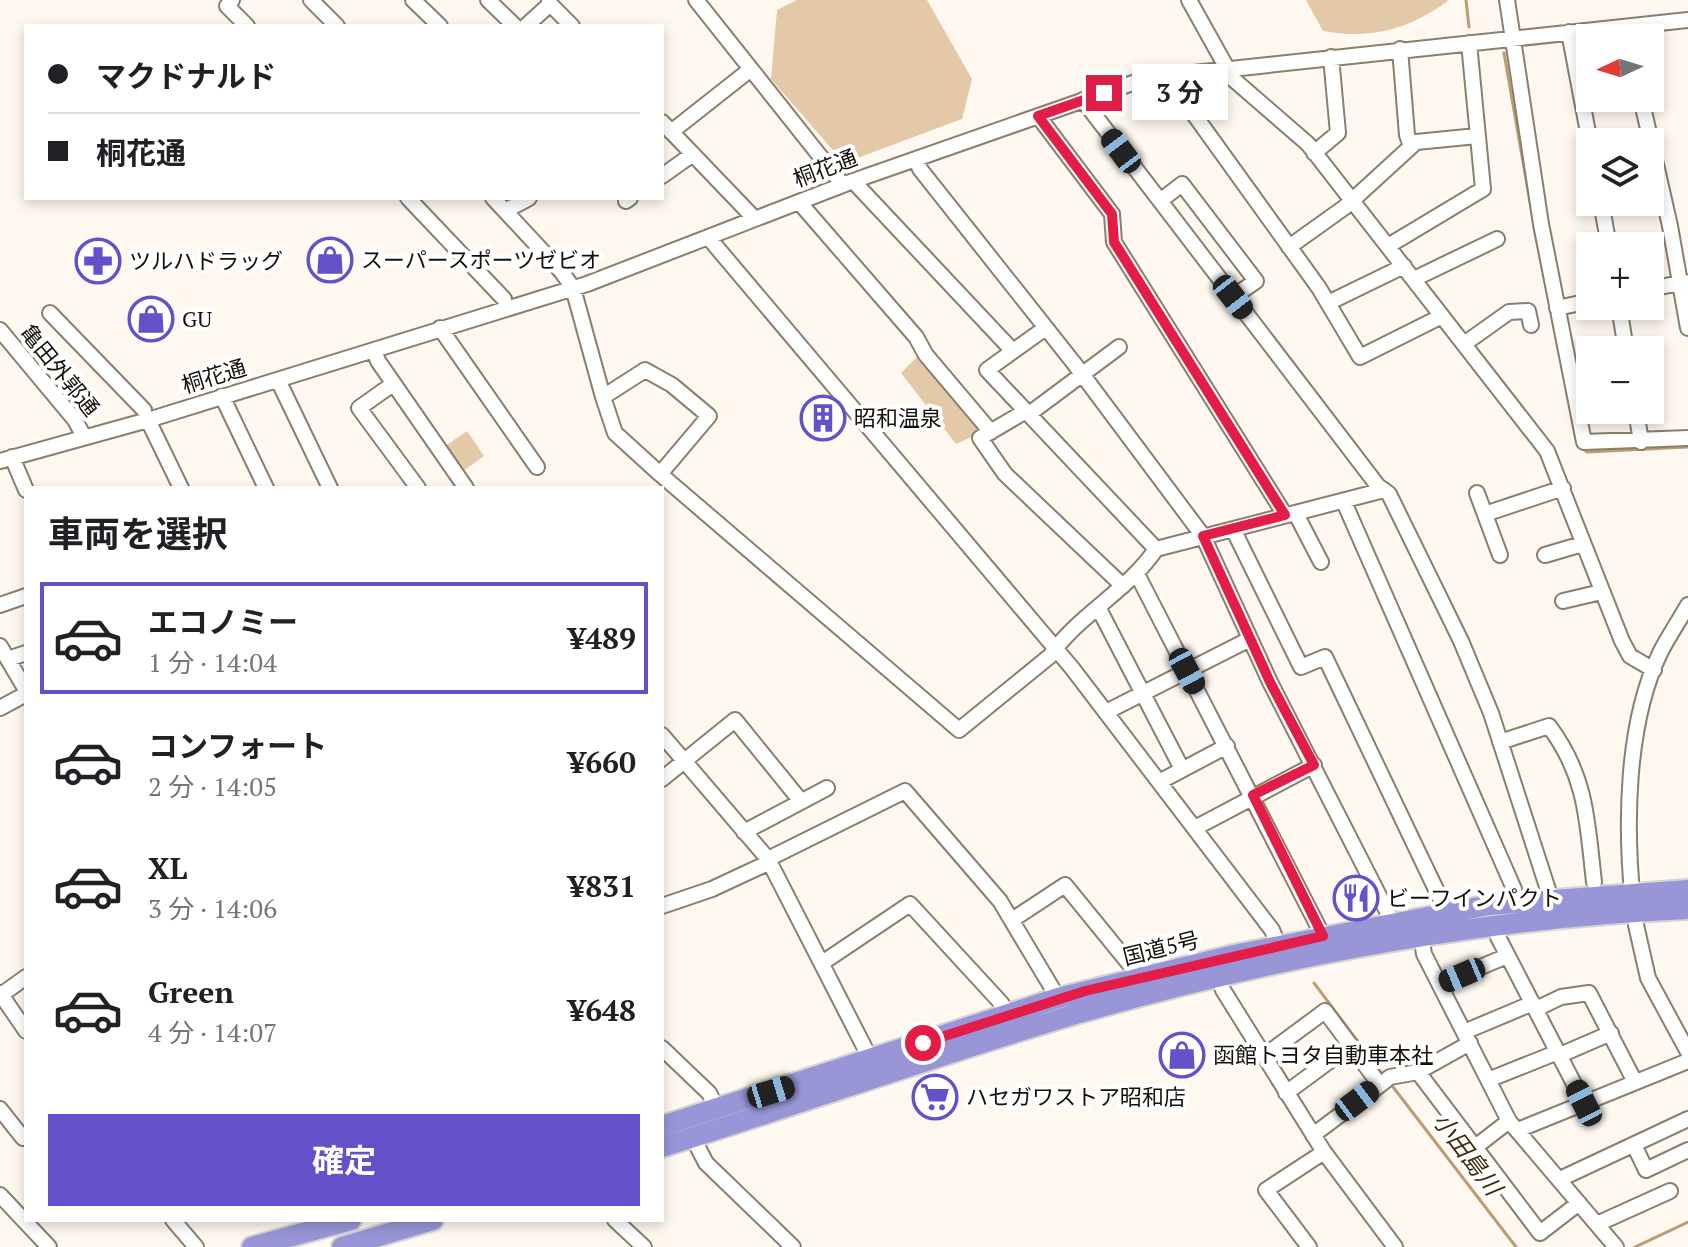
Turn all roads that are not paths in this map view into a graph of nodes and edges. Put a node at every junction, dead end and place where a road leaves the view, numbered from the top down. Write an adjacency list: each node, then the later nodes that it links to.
1 (232, 0): 10 (street)
2 (311, 0): 11 (street)
3 (413, 0): 12 (street)
4 (488, 0): 13 (street)
5 (1189, 0): 24 (street)
6 (1507, 0): 20 (street)
7 (550, 2): 14 (street); 15 (street)
8 (701, 2): 25 (street)
9 (1686, 21): 16 (street, 桐花通); 19 (street)
10 (245, 24)
11 (335, 24)
12 (438, 24)
13 (513, 24)
14 (528, 24)
15 (570, 24)
16 (1664, 25)
17 (1569, 32): 18 (street, 桐花通); 20 (street, 桐花通); 31 (street)
18 (1576, 32)
19 (1688, 38)
20 (1512, 39): 21 (street, 桐花通); 60 (street)
21 (1469, 43): 22 (street, 桐花通); 32 (street)
22 (1400, 49): 23 (street, 桐花通); 33 (street)
23 (1331, 57): 24 (street, 桐花通); 34 (street)
24 (1227, 67): 26 (street, 桐花通); 34 (street)
25 (751, 69): 30 (street); 38 (street)
26 (1165, 74): 27 (street, 桐花通); 50 (street)
27 (1083, 100): 29 (street, 桐花通); 43 (street)
28 (1644, 112): 53 (street)
29 (1038, 116): 36 (street, 桐花通); 97 (street)
30 (666, 127): 35 (street)
31 (1587, 128)
32 (1477, 136): 33 (street); 49 (street)
33 (1411, 146): 42 (street)
34 (1314, 153): 42 (street)
35 (693, 154): 37 (street); 46 (street)
36 (916, 159): 38 (street, 桐花通); 66 (street)
37 (664, 175)
38 (848, 183): 44 (street, 桐花通); 71 (street)
39 (410, 200): 57 (street)
40 (495, 200): 45 (street)
41 (525, 200): 45 (street)
42 (1352, 200): 49 (street); 50 (street)
43 (1160, 201): 56 (street); 56 (street)
44 (799, 202): 46 (street, 桐花通); 80 (street)
45 (505, 211): 55 (street)
46 (754, 218): 47 (street, 桐花通)
47 (708, 237): 55 (street, 桐花通); 115 (street)
48 (1497, 239): 52 (street)
49 (1388, 246): 51 (street)
50 (1289, 247): 58 (street)
51 (1404, 266): 52 (street); 58 (street)
52 (1414, 279): 62 (street)
53 (1684, 282): 54 (street); 65 (street)
54 (1664, 286)
55 (573, 288): 64 (street, 桐花通); 76 (street)
56 (1233, 297): 94 (street)
57 (504, 299)
58 (1328, 303): 62 (street)
59 (1576, 304): 60 (street)
60 (1557, 308): 83 (street)
61 (50, 313): 78 (street)
62 (1442, 316): 68 (street)
63 (1531, 325): 68 (street)
64 (440, 328): 70 (street, 桐花通); 85 (street)
65 (1688, 328)
66 (1044, 329): 71 (street); 72 (street)
67 (0, 330): 81 (street, 亀田外郭通)
68 (1464, 344): 93 (street)
69 (1119, 347): 72 (street)
70 (374, 350): 73 (street, 桐花通); 74 (street)
71 (1012, 350): 77 (street)
72 (1082, 374): 77 (street); 100 (street)
73 (278, 380): 75 (street, 桐花通); 89 (street)
74 (393, 384): 90 (street); 91 (street)
75 (222, 396): 78 (street, 桐花通); 88 (street)
76 (603, 397): 86 (street); 86 (street)
77 (1028, 412): 80 (street); 102 (street)
78 (146, 415): 81 (street, 桐花通); 87 (street)
79 (1638, 424): 83 (street)
80 (991, 432): 107 (street)
81 (84, 437): 84 (street, 桐花通)
82 (1688, 438): 83 (street)
83 (1641, 442)
84 (6, 459): 92 (street)
85 (537, 467)
86 (660, 474): 115 (street)
87 (180, 486)
88 (265, 486)
89 (329, 486)
90 (417, 486)
91 (465, 486)
92 (24, 487)
93 (1563, 488): 98 (street); 117 (street)
94 (1384, 490): 96 (street); 125 (street)
95 (1477, 493): 98 (street)
96 (1344, 502): 97 (street); 139 (street)
97 (1291, 514): 99 (street); 105 (street)
98 (1485, 514): 103 (street)
99 (1233, 529): 100 (street); 142 (street)
100 (1203, 536): 102 (street); 114 (street)
101 (1579, 545): 104 (street)
102 (1156, 549): 106 (street)
103 (1500, 555)
104 (1545, 555)
105 (1321, 562)
106 (1137, 574): 107 (street); 118 (street)
107 (1123, 586): 113 (street)
108 (1597, 593): 110 (street)
109 (24, 597): 111 (street)
110 (1563, 601)
111 (0, 605)
112 (1688, 605): 117 (street)
113 (1099, 609): 115 (street); 121 (street)
114 (1250, 639): 118 (street); 128 (street)
115 (1055, 649): 123 (street)
116 (4, 653): 119 (street)
117 (1654, 670): 145 (street)
118 (1187, 671): 121 (street); 126 (street)
119 (24, 688)
120 (24, 693): 122 (street)
121 (1143, 693): 123 (street); 129 (street)
122 (0, 708)
123 (1106, 712): 131 (street)
124 (664, 737): 127 (street)
125 (1500, 742): 138 (street); 141 (street)
126 (1227, 746): 129 (street); 133 (street)
127 (685, 762): 130 (street); 134 (street); 136 (street)
128 (1314, 765): 133 (street); 147 (street)
129 (1182, 769): 131 (street)
130 (664, 778)
131 (1159, 782): 135 (street)
132 (827, 788): 134 (street)
133 (1253, 795): 135 (street); 149 (street)
134 (800, 800): 136 (street)
135 (1195, 828): 151 (street)
136 (744, 832): 137 (street)
137 (769, 861): 143 (street); 146 (street); 153 (street)
138 (1594, 882)
139 (1514, 889)
140 (1688, 890): 145 (highway, 国道5号)
141 (1551, 899): 145 (highway, 国道5号); 147 (highway, 国道5号)
142 (1441, 900)
143 (664, 905)
144 (1688, 909): 145 (highway, 国道5号)
145 (1634, 910): 148 (highway, 国道5号); 169 (street)
146 (1012, 920): 154 (street); 159 (street)
147 (1392, 921): 149 (highway, 国道5号)
148 (1421, 935): 151 (highway, 国道5号); 157 (street)
149 (1323, 936): 151 (highway, 国道5号)
150 (1498, 937): 152 (street)
151 (1282, 955): 155 (highway, 国道5号)
152 (1507, 956): 157 (street); 161 (street)
153 (822, 963): 160 (street); 170 (street)
154 (1131, 966)
155 (1214, 969): 159 (highway, 国道5号); 168 (street); 170 (highway, 国道5号)
156 (24, 978): 158 (street)
157 (1440, 984): 164 (street)
158 (1, 994): 162 (street)
159 (1058, 998): 170 (highway, 国道5号)
160 (1002, 1004)
161 (1534, 1006): 163 (street); 164 (street); 167 (street)
162 (24, 1028)
163 (1611, 1033): 167 (street); 173 (street)
164 (1467, 1038): 171 (street); 172 (street)
165 (1351, 1045): 168 (street); 174 (street); 175 (street)
166 (664, 1050): 178 (street)
167 (1559, 1054): 172 (street); 176 (street)
168 (1264, 1056): 175 (street)
169 (1687, 1063): 173 (street)
170 (874, 1068): 178 (highway, 国道5号); 184 (highway, 国道5号)
171 (1418, 1072): 174 (street); 187 (street)
172 (1488, 1080): 181 (street)
173 (1635, 1082): 176 (street)
174 (1380, 1085): 182 (street)
175 (1286, 1093): 182 (street)
176 (1584, 1103): 181 (street)
177 (0, 1109): 183 (street)
178 (717, 1109): 180 (highway, 国道5号)
179 (1688, 1119): 185 (street)
180 (664, 1125)
181 (1513, 1126): 187 (street); 190 (street)
182 (1313, 1135): 189 (street)
183 (24, 1137)
184 (693, 1138): 186 (highway, 国道5号); 207 (street)
185 (1634, 1145): 188 (street); 190 (street)
186 (664, 1146)
187 (1474, 1148): 193 (street)
188 (1688, 1150)
189 (1324, 1152): 208 (street); 209 (street)
190 (1560, 1179): 193 (street)
191 (1670, 1191): 200 (street)
192 (0, 1195): 194 (street)
193 (1579, 1203): 200 (street)
194 (24, 1220)
195 (25, 1222): 202 (street)
196 (175, 1222): 203 (street)
197 (345, 1222): 201 (highway)
198 (426, 1222): 205 (highway)
199 (617, 1222): 206 (street)
200 (1597, 1224): 210 (street)
201 (286, 1243): 204 (highway)
202 (49, 1247)
203 (196, 1247)
204 (252, 1247)
205 (342, 1247)
206 (644, 1247)
207 (793, 1247)
208 (1309, 1247)
209 (1395, 1247)
210 (1616, 1247)

